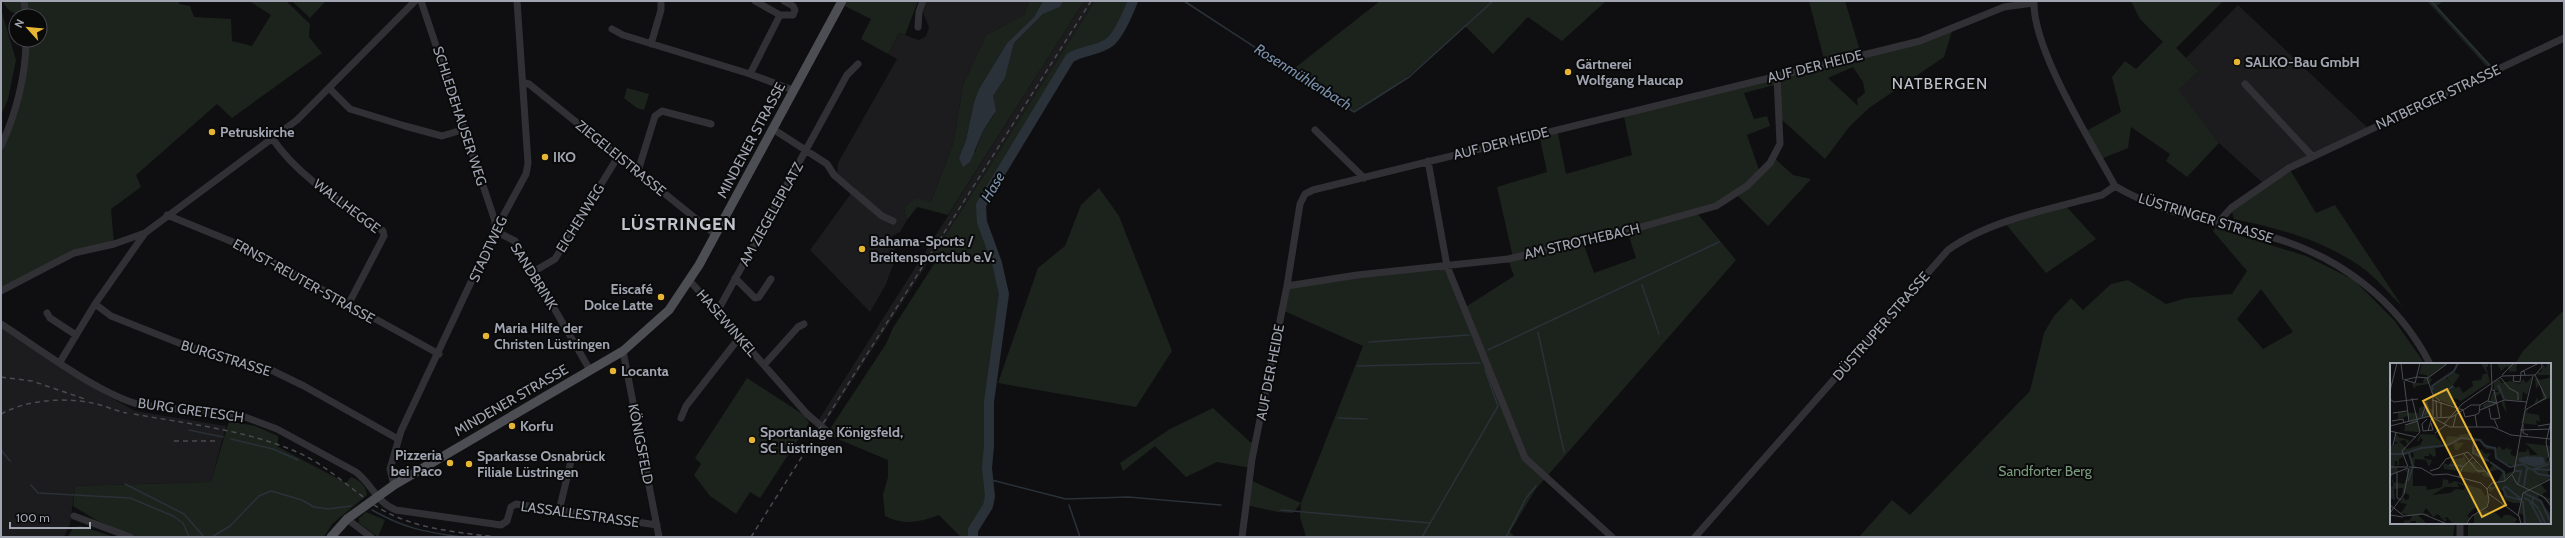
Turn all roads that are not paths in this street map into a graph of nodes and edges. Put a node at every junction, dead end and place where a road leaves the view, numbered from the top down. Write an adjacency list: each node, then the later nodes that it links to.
1 (415, 1): 22 (street)
2 (421, 1): 25 (street, SCHLEDEHAUSER WEG)
3 (517, 1): 20 (street, STADTWEG)
4 (661, 1): 15 (street)
5 (755, 1): 10 (street)
6 (784, 1): 11 (street)
7 (842, 1): 23 (main road, MINDENER STRASSE)
8 (923, 1): 12 (street)
9 (2034, 2): 19 (street, AUF DER HEIDE); 36 (street)
10 (770, 4): 11 (street)
11 (780, 14): 18 (street)
12 (918, 27)
13 (612, 29): 15 (street)
14 (2564, 38): 32 (street, NATBERGER STRASSE)
15 (651, 44): 18 (street)
16 (25, 48): 29 (street)
17 (858, 64): 30 (street, AM ZIEGELEIPLATZ)
18 (750, 74): 23 (street)
19 (1777, 76): 33 (street, AUF DER HEIDE); 43 (street, AM STROTHEBACH)
20 (525, 83): 31 (street, ZIEGELEISTRASSE); 40 (street, STADTWEG)
21 (2245, 84): 32 (street)
22 (329, 88): 25 (street); 28 (street)
23 (793, 90): 26 (main road, MINDENER STRASSE)
24 (711, 124): 34 (street)
25 (465, 129): 40 (street, SCHLEDEHAUSER WEG)
26 (773, 129): 30 (street); 42 (main road, MINDENER STRASSE)
27 (1315, 130): 35 (street)
28 (272, 138): 37 (street); 51 (street, WALLHEGGE)
29 (1, 146)
30 (806, 150): 38 (street); 45 (street, AM ZIEGELEIPLATZ)
31 (619, 155): 34 (street, ZIEGELEISTRASSE); 44 (street, EICHENWEG)
32 (2312, 156): 39 (street, NATBERGER STRASSE)
33 (1428, 161): 35 (street, AUF DER HEIDE); 43 (street)
34 (638, 170): 42 (street, ZIEGELEISTRASSE)
35 (1364, 178): 48 (street, AUF DER HEIDE)
36 (2115, 186): 39 (street, LÜSTRINGER STRASSE); 81 (street, DÜSTRUPER STRASSE)
37 (167, 215): 41 (street); 51 (street, ERNST-REUTER-STRASSE)
38 (893, 221)
39 (2217, 224): 61 (street, LÜSTRINGER STRASSE)
40 (495, 231): 44 (street, SANDBRINK); 59 (street, STADTWEG)
41 (145, 233): 49 (street); 50 (street)
42 (716, 235): 47 (main road, MINDENER STRASSE)
43 (1446, 266): 48 (street, AM STROTHEBACH); 80 (street)
44 (533, 272): 63 (street, SANDBRINK)
45 (735, 278): 46 (street, AM ZIEGELEIPLATZ); 52 (street, AM ZIEGELEIPLATZ)
46 (770, 279)
47 (690, 281): 52 (street, HASEWINKEL); 58 (main road, MINDENER STRASSE)
48 (1287, 286): 79 (street, AUF DER HEIDE)
49 (1, 291)
50 (95, 304): 56 (street); 66 (street, BURGSTRASSE)
51 (348, 305): 59 (street, ERNST-REUTER-STRASSE)
52 (717, 312): 57 (street, HASEWINKEL)
53 (47, 313): 56 (street)
54 (1, 324): 60 (street, BURG GRETESCH)
55 (804, 324): 62 (street, HASEWINKEL)
56 (76, 335): 60 (street)
57 (739, 338): 62 (street, HASEWINKEL); 64 (street)
58 (623, 351): 63 (main road, MINDENER STRASSE); 74 (street, KÖNIGSFELD)
59 (439, 354): 66 (street, STADTWEG)
60 (60, 362): 69 (street, BURG GRETESCH)
61 (2429, 363)
62 (764, 365): 65 (street, HASEWINKEL)
63 (590, 370): 68 (main road, MINDENER STRASSE)
64 (681, 418)
65 (828, 432)
66 (398, 439): 68 (street, STADTWEG)
67 (571, 461): 70 (street)
68 (394, 485): 69 (main road, MINDENER STRASSE)
69 (378, 496): 70 (street, LASSALLESTRASSE); 72 (main road, MINDENER STRASSE)
70 (559, 511): 74 (street, LASSALLESTRASSE)
71 (74, 516): 75 (street)
72 (347, 519): 76 (main road, MINDENER STRASSE); 77 (street)
73 (2460, 524): 82 (street)
74 (657, 525): 78 (street, KÖNIGSFELD)
75 (130, 537)
76 (331, 537)
77 (371, 537)
78 (659, 537)
79 (1242, 537)
80 (1612, 537)
81 (1694, 537)
82 (2460, 537)

